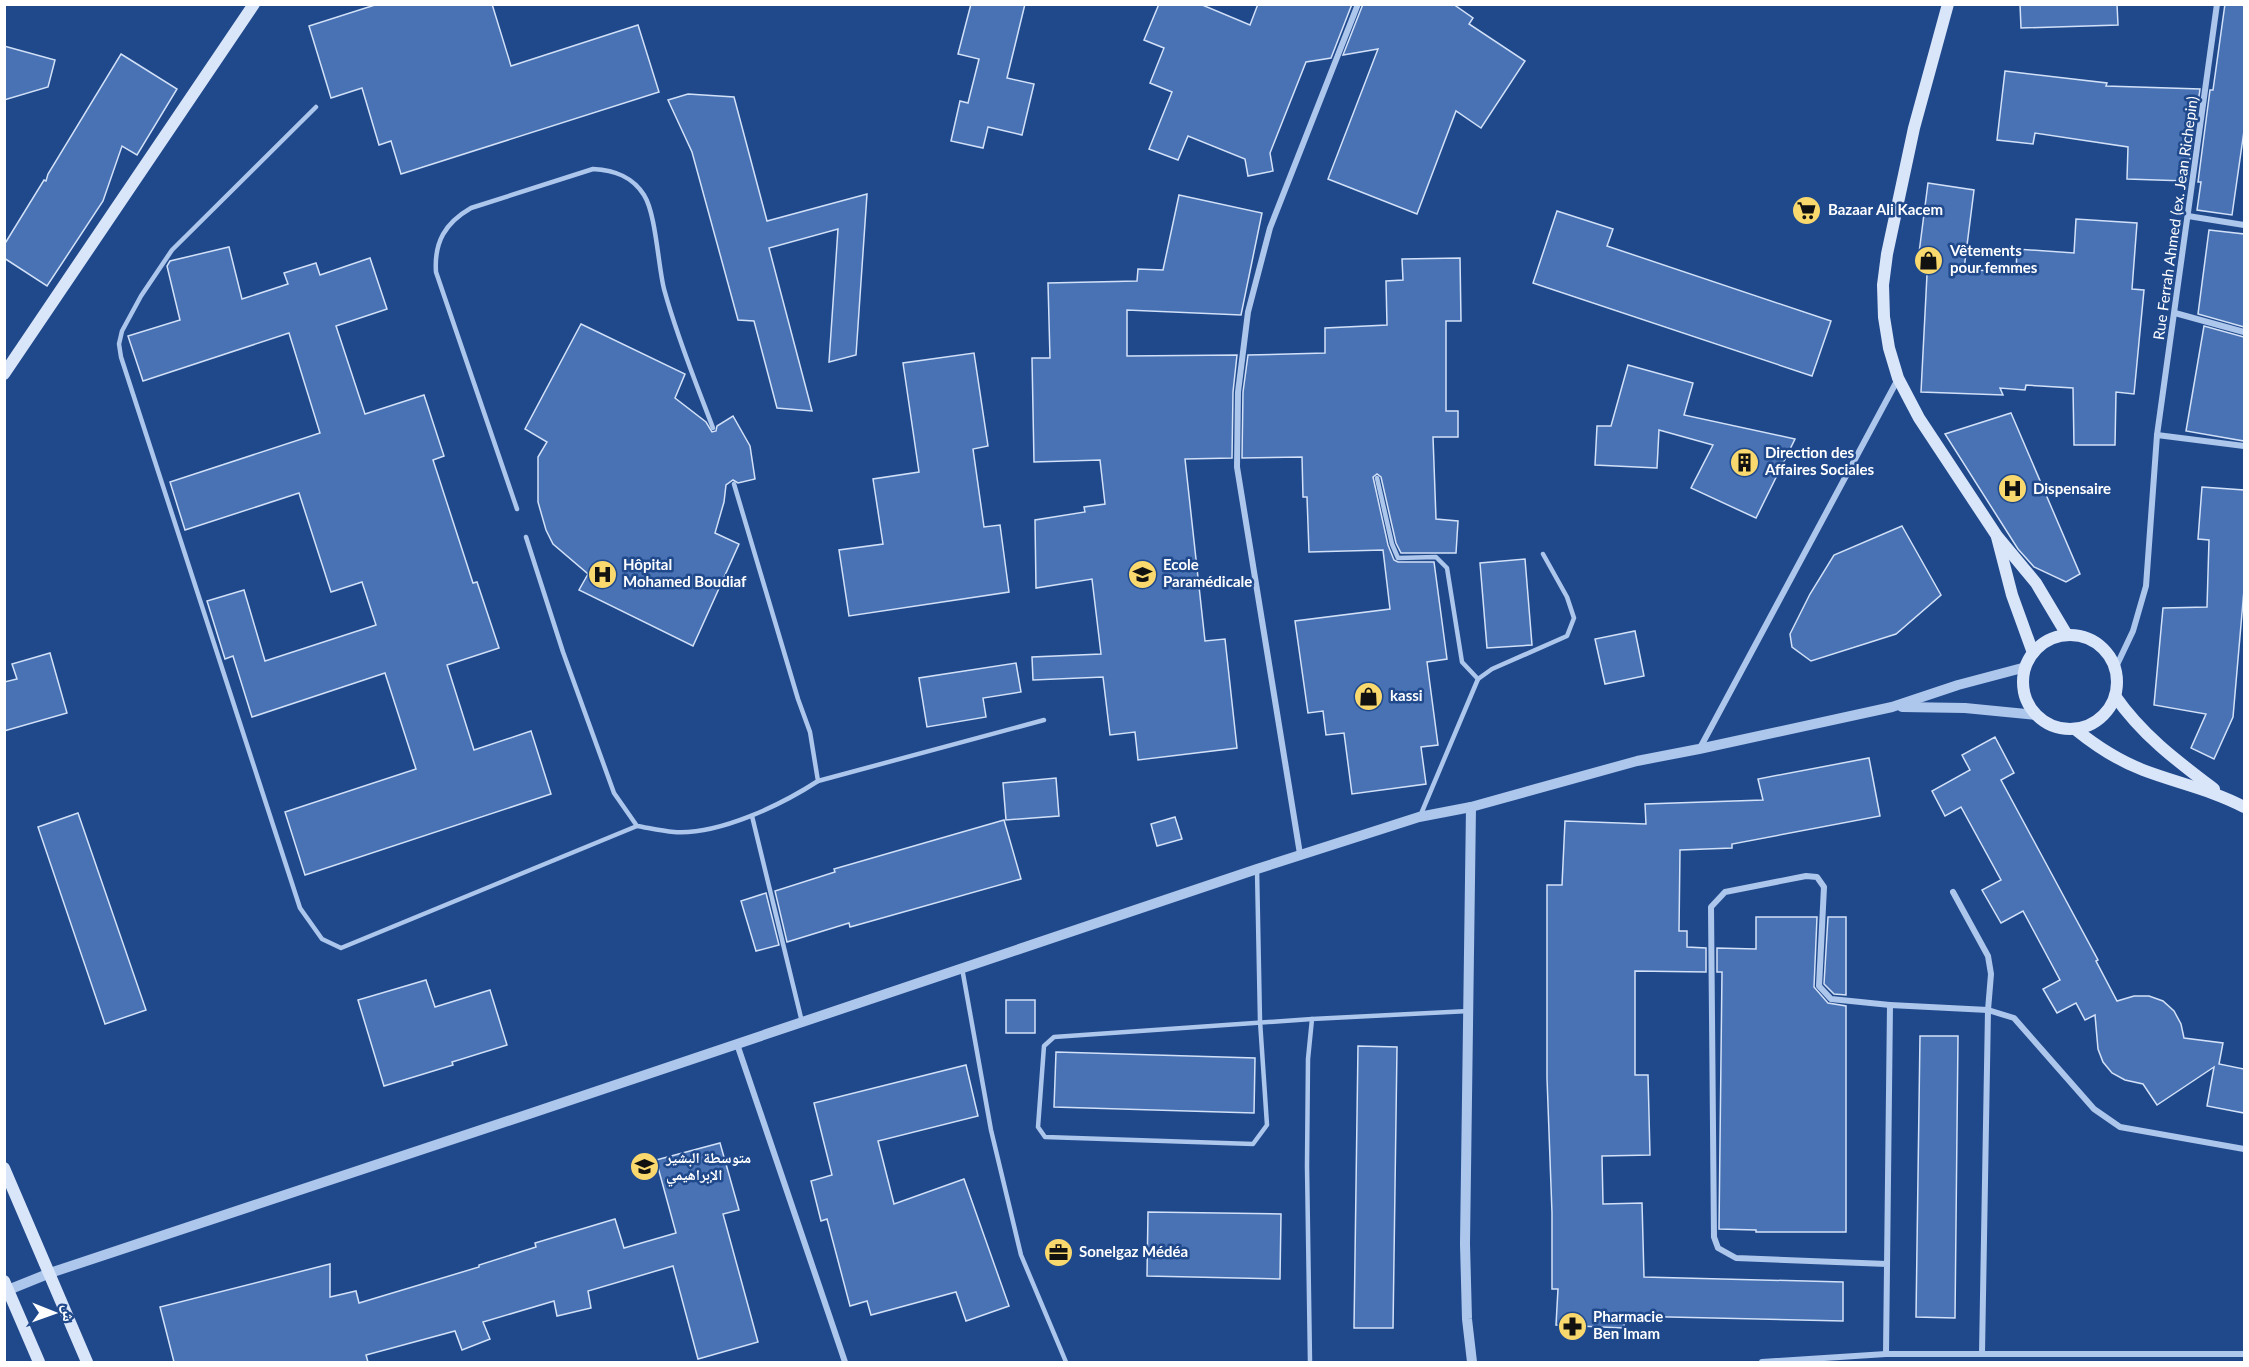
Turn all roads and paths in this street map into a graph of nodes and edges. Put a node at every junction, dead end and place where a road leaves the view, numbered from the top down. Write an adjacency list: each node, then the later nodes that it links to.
1 (254, 4): 10 (main road)
2 (1358, 4): 39 (street)
3 (1948, 4): 11 (main road)
4 (2217, 4): 6 (street, Rue Ferrah Ahmed (ex. Jean Richepin))
5 (316, 107): 38 (lane)
6 (2188, 216): 7 (street); 8 (street, Rue Ferrah Ahmed (ex. Jean Richepin))
7 (2244, 225)
8 (2175, 313): 9 (street); 13 (street, Rue Ferrah Ahmed (ex. Jean Richepin))
9 (2244, 332)
10 (4, 374)
11 (1898, 378): 18 (main road); 31 (street)
12 (713, 428): 17 (lane)
13 (2157, 435): 14 (street); 24 (street, Rue Ferrah Ahmed (ex. Jean Richepin))
14 (2244, 446)
15 (1377, 478): 25 (lane)
16 (734, 484): 32 (lane)
17 (517, 509)
18 (1997, 536): 21 (main road); 22 (main road)
19 (526, 537): 38 (lane)
20 (1543, 554): 25 (lane)
21 (2067, 636): 22 (main road); 24 (main road)
22 (2033, 653): 23 (main road)
23 (2026, 667): 27 (street); 28 (main road)
24 (2115, 669): 26 (main road)
25 (1478, 679): 37 (lane)
26 (2115, 696): 30 (main road); 33 (main road)
27 (1892, 707): 28 (street); 31 (street)
28 (2037, 715): 30 (main road)
29 (1044, 720): 32 (lane)
30 (2075, 729): 33 (main road)
31 (1699, 749): 34 (street)
32 (819, 781): 36 (lane)
33 (2222, 795): 35 (main road)
34 (1471, 807): 37 (street); 45 (street)
35 (2244, 807)
36 (752, 816): 38 (lane); 48 (lane)
37 (1419, 817): 39 (street)
38 (637, 826)
39 (1300, 854): 40 (street)
40 (1257, 869): 42 (street); 47 (lane)
41 (1953, 892): 44 (street)
42 (962, 968): 48 (street); 61 (lane)
43 (1890, 1005): 44 (street); 52 (street); 52 (street)
44 (1988, 1010): 50 (street); 55 (street)
45 (1469, 1011): 46 (lane); 63 (street)
46 (1312, 1019): 47 (lane); 62 (lane)
47 (1260, 1021): 47 (lane)
48 (802, 1022): 49 (street)
49 (737, 1044): 53 (street); 60 (street)
50 (2244, 1149)
51 (4, 1168): 53 (main road)
52 (1887, 1264): 56 (street)
53 (50, 1273): 54 (street); 59 (main road)
54 (6, 1288): 58 (main road)
55 (1982, 1353): 56 (street); 57 (street)
56 (1886, 1354): 64 (street)
57 (2244, 1354)
58 (39, 1362)
59 (87, 1362)
60 (844, 1362)
61 (1066, 1362)
62 (1310, 1362)
63 (1472, 1362)
64 (1762, 1362)

